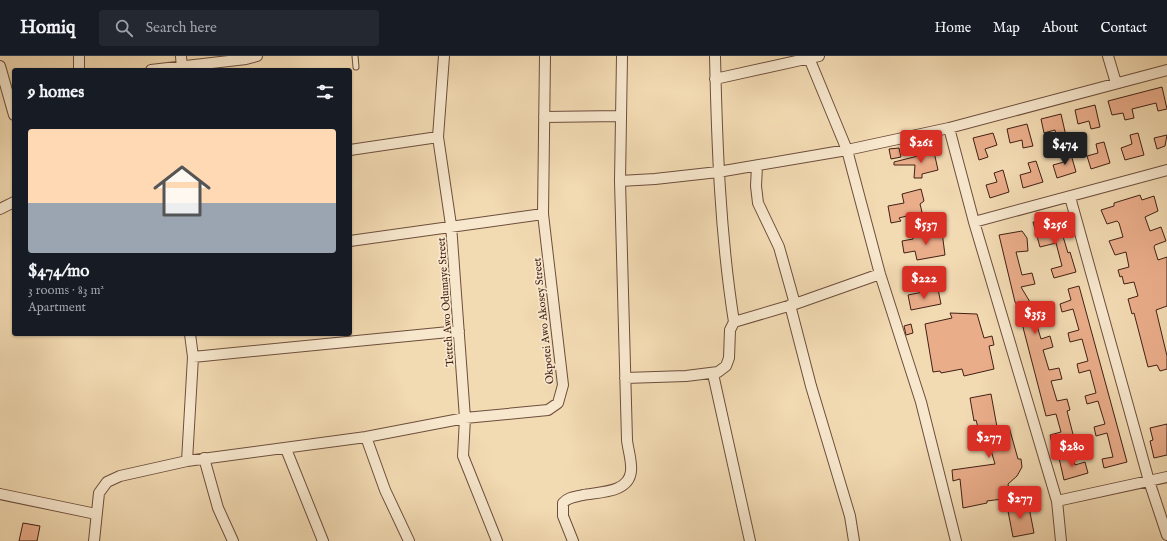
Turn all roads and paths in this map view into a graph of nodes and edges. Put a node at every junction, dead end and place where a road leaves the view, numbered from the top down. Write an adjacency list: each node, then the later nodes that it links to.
1 (79, 56): 13 (street)
2 (257, 56): 10 (street)
3 (355, 56): 12 (lane)
4 (444, 56): 22 (street, Tetteh Awo Odumaye Street)
5 (545, 56): 20 (street, Okpotei Awo Akosey Street)
6 (622, 56): 19 (street)
7 (715, 56): 16 (street)
8 (1108, 56): 17 (street)
9 (814, 57): 16 (street); 24 (street)
10 (182, 64): 14 (street)
11 (0, 66): 18 (street)
12 (356, 67)
13 (79, 68)
14 (161, 68)
15 (1167, 70): 17 (street)
16 (715, 79): 27 (street)
17 (1116, 83): 21 (street)
18 (12, 108)
19 (620, 116): 20 (street); 28 (street)
20 (544, 117): 32 (street, Okpotei Awo Akosey Street)
21 (949, 128): 24 (street); 33 (street)
22 (438, 137): 23 (street); 34 (street, Tetteh Awo Odumaye Street)
23 (352, 150)
24 (847, 150): 25 (street); 36 (street)
25 (757, 166): 27 (street); 37 (street)
26 (1167, 170): 29 (street)
27 (718, 172): 28 (street); 38 (street)
28 (620, 181): 43 (street)
29 (1070, 197): 33 (street); 50 (street)
30 (12, 203): 31 (street)
31 (0, 210)
32 (543, 214): 34 (street); 44 (street, Okpotei Awo Akosey Street)
33 (974, 222): 52 (street)
34 (452, 225): 35 (street); 39 (street, Tetteh Awo Odumaye Street)
35 (352, 241)
36 (880, 274): 37 (street); 63 (street)
37 (793, 304): 38 (street); 62 (street)
38 (734, 322): 42 (street)
39 (459, 331): 41 (street); 44 (street, Tetteh Awo Odumaye Street)
40 (190, 336): 41 (street)
41 (192, 357): 48 (street)
42 (713, 374): 43 (street); 61 (street)
43 (625, 378): 60 (street)
44 (465, 418): 45 (street, Okpotei Awo Akosey Street); 59 (street, Tetteh Awo Odumaye Street)
45 (366, 437): 46 (street, Okpotei Awo Akosey Street); 58 (street)
46 (286, 449): 47 (street, Okpotei Awo Akosey Street); 57 (street)
47 (204, 458): 48 (street, Okpotei Awo Akosey Street); 56 (street)
48 (187, 460): 53 (street, Okpotei Awo Akosey Street)
49 (1167, 477): 50 (street)
50 (1149, 481): 52 (street); 54 (street)
51 (0, 494): 53 (street)
52 (1057, 501): 64 (street)
53 (96, 514): 55 (street, Okpotei Awo Akosey Street)
54 (1167, 535)
55 (94, 541)
56 (233, 541)
57 (323, 541)
58 (409, 541)
59 (497, 541)
60 (573, 541)
61 (750, 541)
62 (854, 541)
63 (956, 541)
64 (1061, 541)

